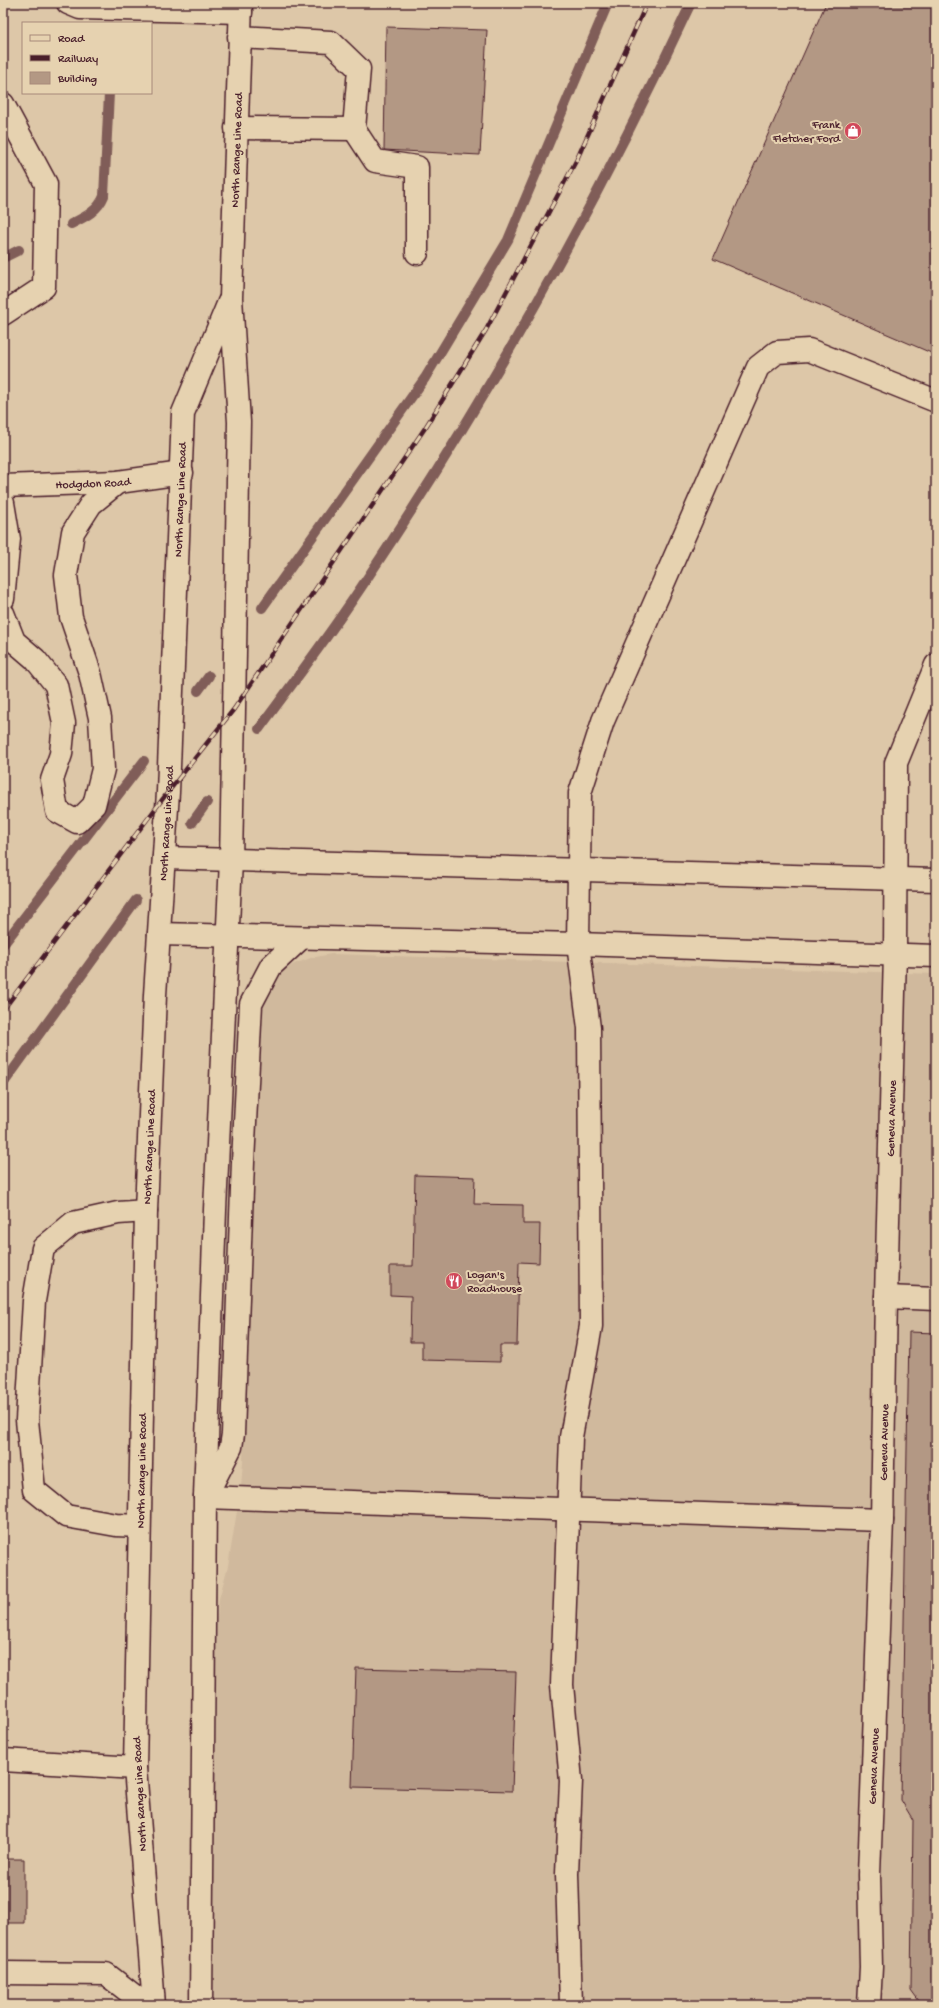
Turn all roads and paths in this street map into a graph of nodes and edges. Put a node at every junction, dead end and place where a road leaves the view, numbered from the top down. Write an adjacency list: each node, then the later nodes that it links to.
1 (68, 3): 2 (main road)
2 (241, 7): 3 (main road, North Range Line Road)
3 (239, 37): 5 (main road, North Range Line Road); 6 (main road)
4 (3, 104): 9 (main road)
5 (236, 128): 6 (main road); 8 (main road, North Range Line Road)
6 (354, 129): 7 (main road)
7 (417, 253)
8 (231, 298): 11 (main road, North Range Line Road); 19 (main road, North Range Line Road)
9 (3, 314)
10 (936, 401): 20 (main road)
11 (182, 473): 12 (main road, Hodgdon Road); 18 (main road, North Range Line Road)
12 (118, 482): 13 (main road, Hodgdon Road); 16 (main road)
13 (3, 486)
14 (3, 503): 15 (main road)
15 (3, 599)
16 (3, 613)
17 (936, 665): 21 (main road, Geneva Avenue)
18 (164, 858): 19 (main road); 23 (main road, North Range Line Road)
19 (231, 860): 20 (main road); 24 (main road, North Range Line Road)
20 (578, 870): 21 (main road); 26 (main road)
21 (896, 879): 22 (main road); 27 (main road, Geneva Avenue)
22 (936, 880)
23 (159, 934): 24 (main road); 29 (main road, North Range Line Road)
24 (228, 935): 25 (main road); 32 (main road, North Range Line Road)
25 (301, 938): 26 (main road); 32 (main road)
26 (578, 944): 27 (main road); 33 (main road)
27 (895, 954): 28 (main road); 30 (main road, Geneva Avenue)
28 (936, 956)
29 (146, 1211): 35 (main road, North Range Line Road); 35 (main road)
30 (886, 1297): 31 (main road); 34 (main road, Geneva Avenue)
31 (936, 1299)
32 (205, 1497): 33 (main road); 41 (main road, North Range Line Road)
33 (568, 1510): 34 (main road); 42 (main road)
34 (882, 1520): 43 (main road, Geneva Avenue)
35 (139, 1526): 37 (main road, North Range Line Road)
36 (3, 1760): 37 (main road)
37 (135, 1768): 40 (main road, North Range Line Road)
38 (3, 1973): 39 (main road)
39 (146, 2005)
40 (154, 2005)
41 (201, 2005)
42 (571, 2005)
43 (869, 2005)

